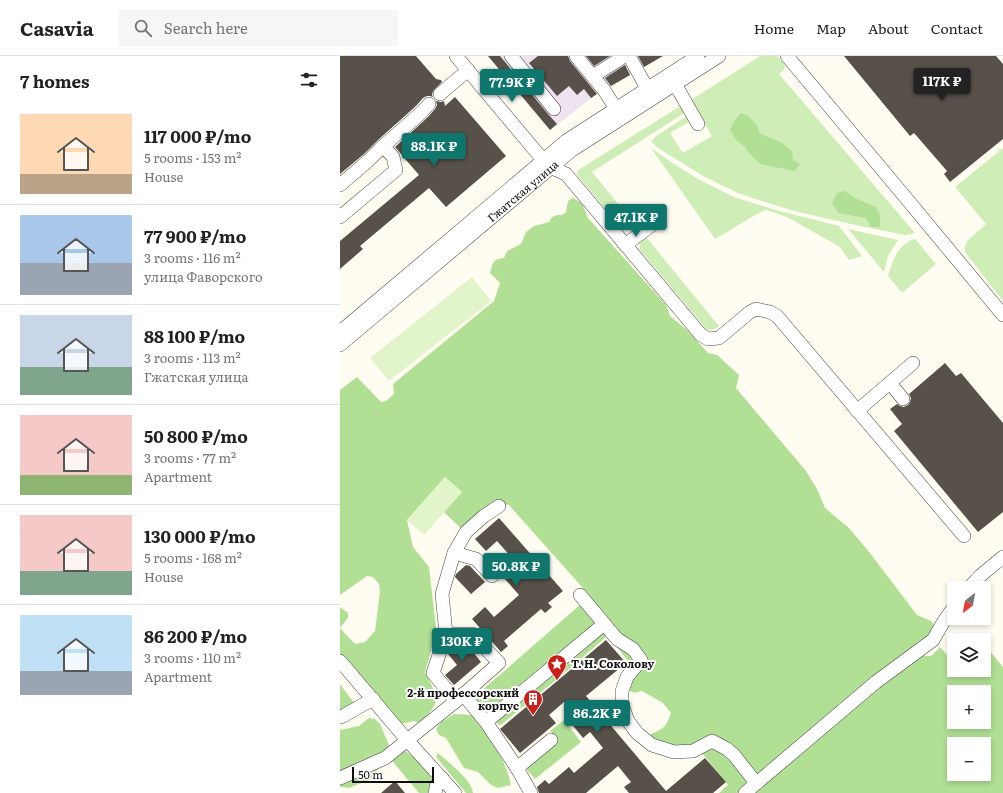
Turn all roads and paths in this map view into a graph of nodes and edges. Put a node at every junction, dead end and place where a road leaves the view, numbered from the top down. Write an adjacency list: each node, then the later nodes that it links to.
1 (456, 56): 8 (street)
2 (510, 56): 14 (street)
3 (576, 56): 9 (street)
4 (698, 56): 11 (street, Гжатская улица)
5 (719, 56): 10 (street, Гжатская улица)
6 (787, 56): 23 (street)
7 (624, 58): 9 (street); 11 (street)
8 (468, 70): 12 (street); 18 (street)
9 (593, 76): 15 (street)
10 (676, 84): 16 (street); 18 (street, Гжатская улица)
11 (648, 88): 15 (street, Гжатская улица)
12 (440, 94)
13 (428, 104): 17 (street)
14 (554, 108)
15 (616, 109): 18 (street, Гжатская улица)
16 (698, 124)
17 (384, 146): 19 (street); 20 (street)
18 (547, 164): 22 (street); 24 (street, Гжатская улица); 25 (street, Гжатская улица)
19 (340, 185)
20 (340, 217)
21 (656, 222): 22 (street)
22 (625, 245): 29 (street)
23 (1003, 315)
24 (340, 332)
25 (340, 345)
26 (913, 364): 27 (street)
27 (890, 383): 28 (street); 29 (street)
28 (903, 399)
29 (858, 411): 31 (street)
30 (499, 506): 32 (street)
31 (964, 536)
32 (454, 553): 34 (street); 39 (street)
33 (1003, 557): 35 (street)
34 (492, 576)
35 (975, 581)
36 (580, 595): 38 (street)
37 (947, 617): 50 (street)
38 (604, 624): 44 (street); 50 (street)
39 (446, 634): 41 (street); 41 (street)
40 (340, 661): 42 (street)
41 (459, 697): 44 (street); 45 (street)
42 (373, 699): 43 (street); 45 (street)
43 (340, 717)
44 (486, 722): 47 (street)
45 (407, 740): 48 (street); 49 (street)
46 (551, 740): 47 (street)
47 (517, 768): 53 (street)
48 (340, 778)
49 (442, 778): 51 (street); 52 (street)
50 (756, 783): 54 (street)
51 (434, 793)
52 (454, 793)
53 (531, 793)
54 (745, 793)

